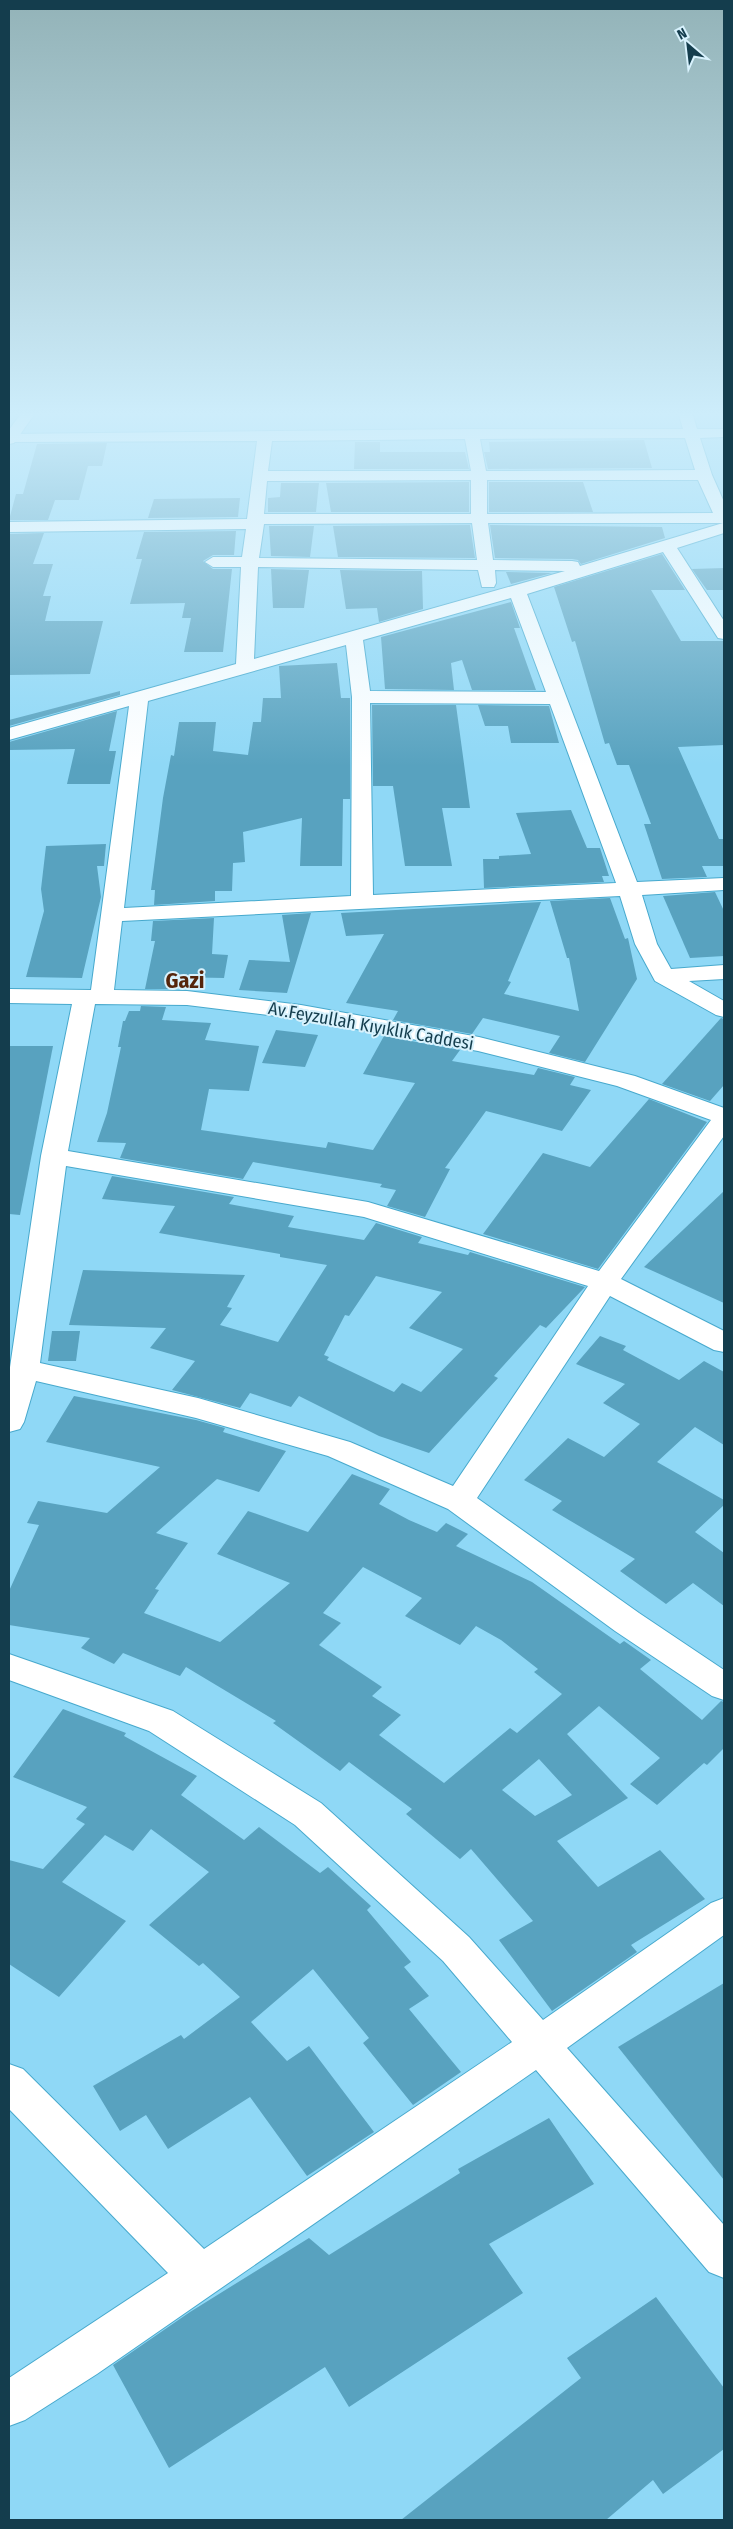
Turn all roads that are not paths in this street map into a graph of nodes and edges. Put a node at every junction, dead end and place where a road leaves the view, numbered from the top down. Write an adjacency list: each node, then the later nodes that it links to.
1 (255, 530): 6 (street)
2 (481, 530): 7 (street)
3 (718, 530): 4 (street)
4 (668, 547): 8 (street); 11 (street)
5 (213, 562): 6 (street)
6 (250, 562): 7 (street); 13 (street)
7 (485, 565): 8 (street); 10 (street)
8 (599, 566): 9 (street)
9 (517, 591): 10 (street); 16 (street)
10 (490, 598): 12 (street)
11 (724, 634)
12 (354, 637): 13 (street); 14 (street)
13 (245, 668): 15 (street)
14 (361, 696): 16 (street); 20 (street)
15 (139, 698): 17 (street); 21 (street)
16 (557, 698): 19 (street)
17 (9, 734)
18 (724, 884): 19 (street)
19 (628, 888): 20 (street); 23 (street)
20 (362, 902): 21 (street)
21 (113, 914): 25 (street)
22 (724, 972): 23 (street)
23 (663, 976): 26 (street)
24 (9, 996): 25 (street, Av.Feyzullah Kıyıklık Caddesi)
25 (93, 996): 27 (street, Av.Feyzullah Kıyıklık Caddesi); 28 (street)
26 (724, 1010)
27 (724, 1118): 29 (street)
28 (54, 1156): 29 (street); 31 (street)
29 (605, 1282): 30 (street); 33 (street)
30 (724, 1343)
31 (24, 1369): 32 (street); 33 (street)
32 (9, 1422)
33 (459, 1501): 35 (street)
34 (9, 1667): 37 (street)
35 (724, 1687)
36 (724, 1914): 37 (street)
37 (540, 2045): 39 (street); 40 (street)
38 (9, 2082): 40 (street)
39 (724, 2257)
40 (200, 2276): 41 (street)
41 (9, 2404)

